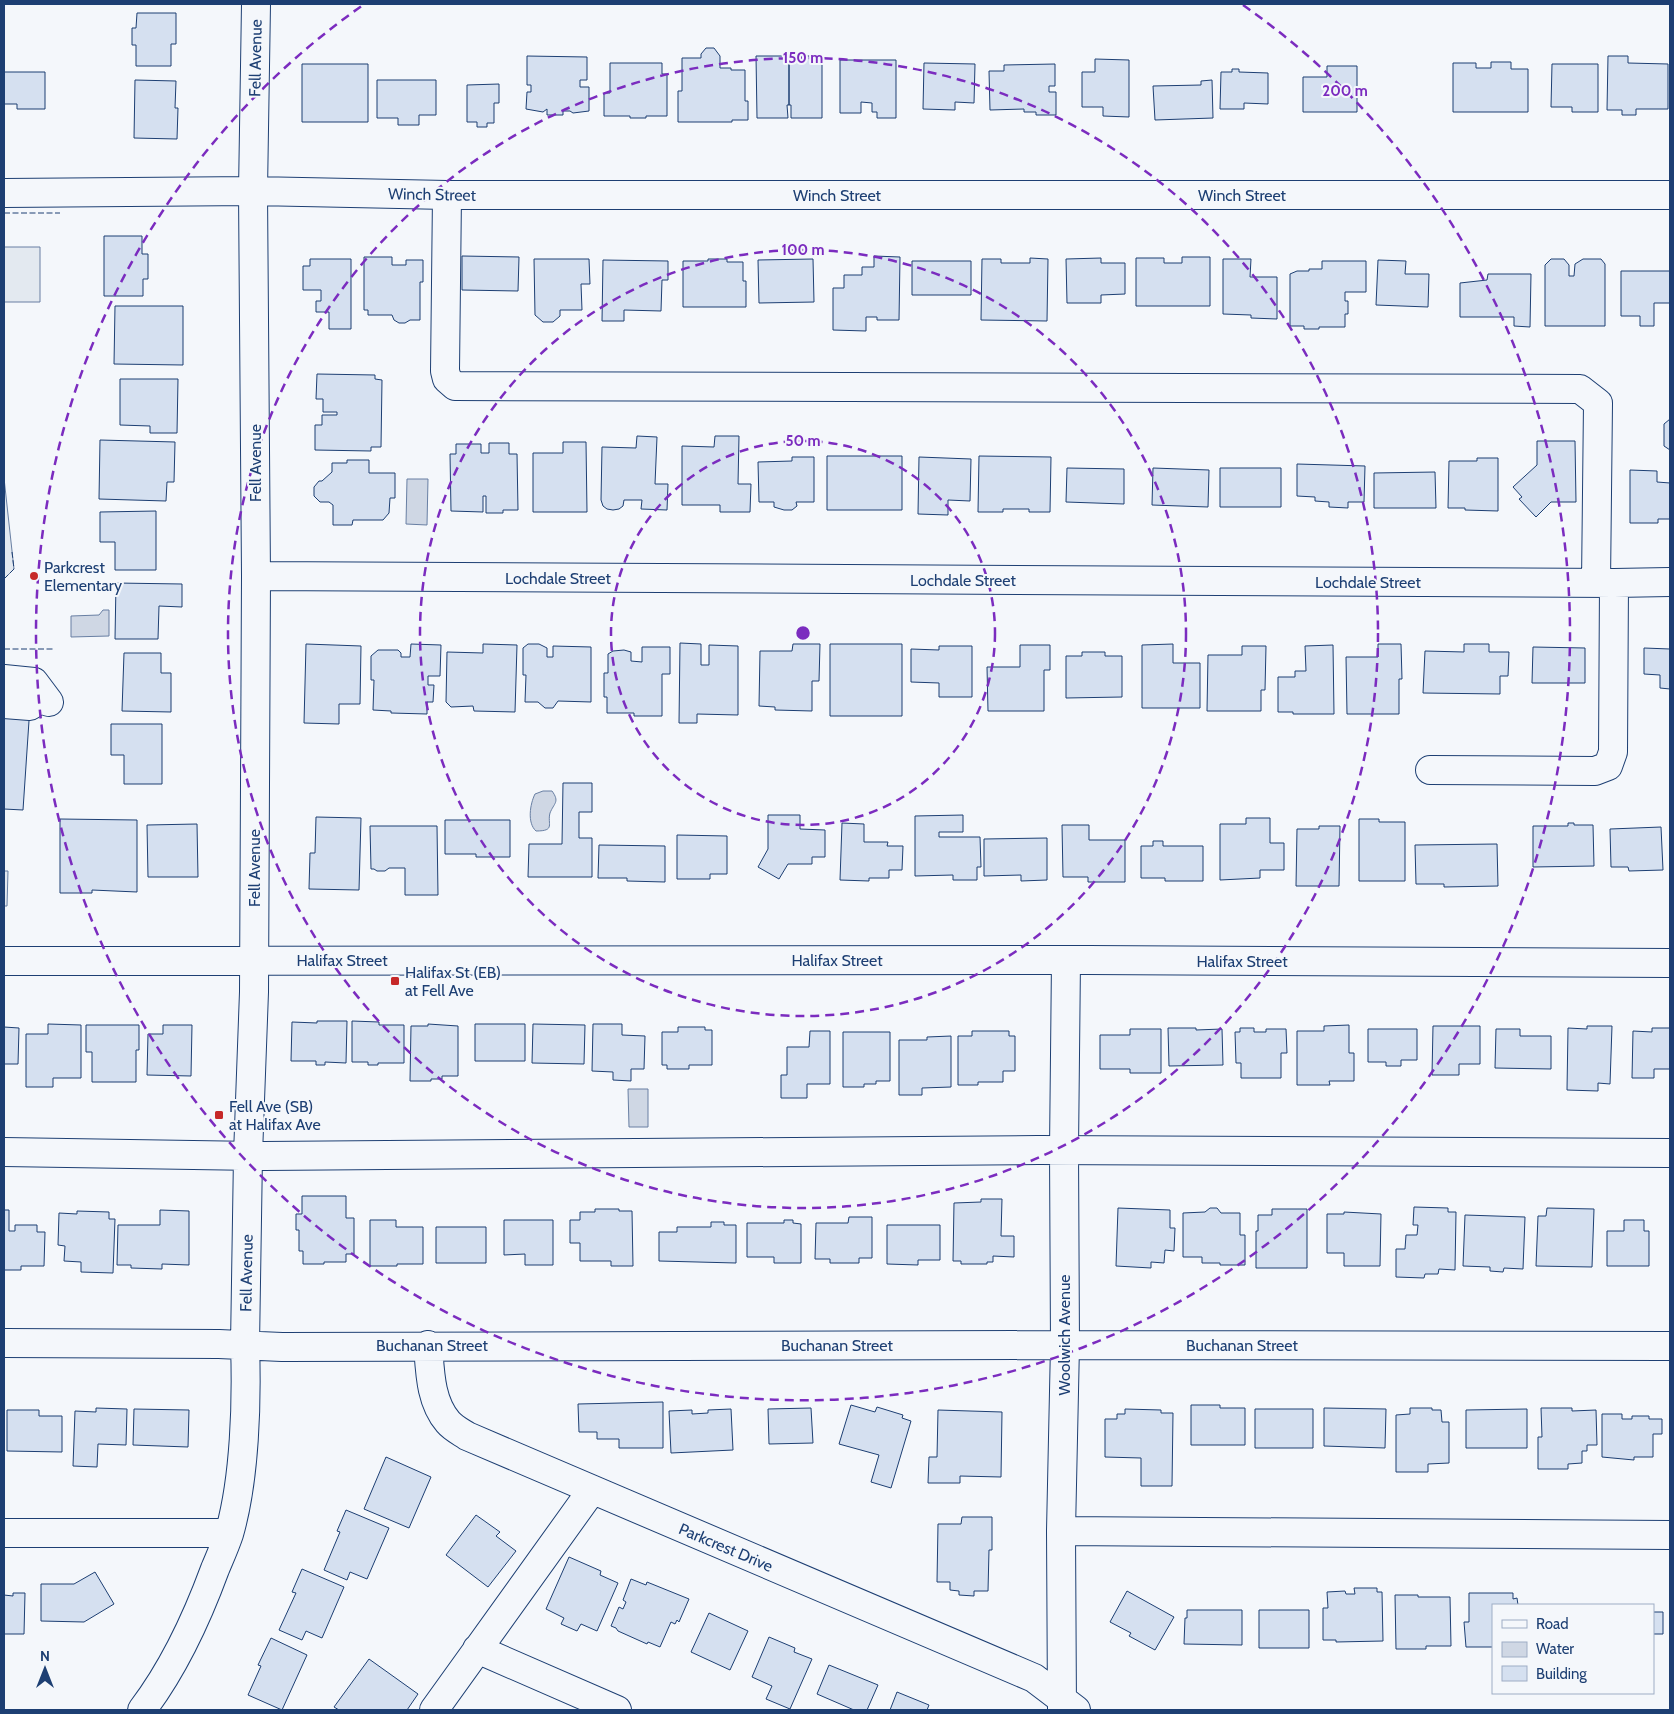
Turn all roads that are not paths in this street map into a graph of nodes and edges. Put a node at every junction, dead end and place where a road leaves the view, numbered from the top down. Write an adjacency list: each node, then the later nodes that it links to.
1 (256, 4): 2 (street, Fell Avenue)
2 (254, 191): 3 (street, Winch Street); 4 (street, Winch Street); 6 (street, Fell Avenue)
3 (4, 193)
4 (447, 195): 5 (street, Winch Street); 8 (street)
5 (1670, 196)
6 (256, 576): 8 (street, Lochdale Street); 12 (street, Fell Avenue)
7 (1670, 582): 8 (street, Lochdale Street)
8 (1605, 583): 11 (street)
9 (4, 679): 10 (street)
10 (4, 704)
11 (1430, 770)
12 (254, 960): 13 (street, Halifax Street); 14 (street, Halifax Street); 19 (street, Fell Avenue)
13 (1066, 960): 15 (street, Halifax Street); 16 (street, Woolwich Avenue)
14 (4, 961)
15 (1670, 963)
16 (1064, 1150): 18 (street); 19 (street); 23 (street, Woolwich Avenue)
17 (4, 1152): 19 (street)
18 (1670, 1153)
19 (248, 1155): 21 (street, Fell Avenue)
20 (4, 1343): 21 (street, Buchanan Street)
21 (245, 1345): 22 (street, Buchanan Street); 28 (street, Fell Avenue)
22 (428, 1345): 23 (street, Buchanan Street); 25 (street, Parkcrest Drive)
23 (1065, 1345): 24 (street, Buchanan Street); 26 (street, Woolwich Avenue)
24 (1670, 1346)
25 (592, 1490): 30 (street); 31 (street, Parkcrest Drive)
26 (1061, 1531): 29 (street); 31 (street, Woolwich Avenue)
27 (4, 1533): 28 (street)
28 (229, 1533): 32 (street, Fell Avenue)
29 (1670, 1535)
30 (477, 1649): 33 (street); 34 (street)
31 (1066, 1706)
32 (142, 1710)
33 (434, 1710)
34 (617, 1710)

